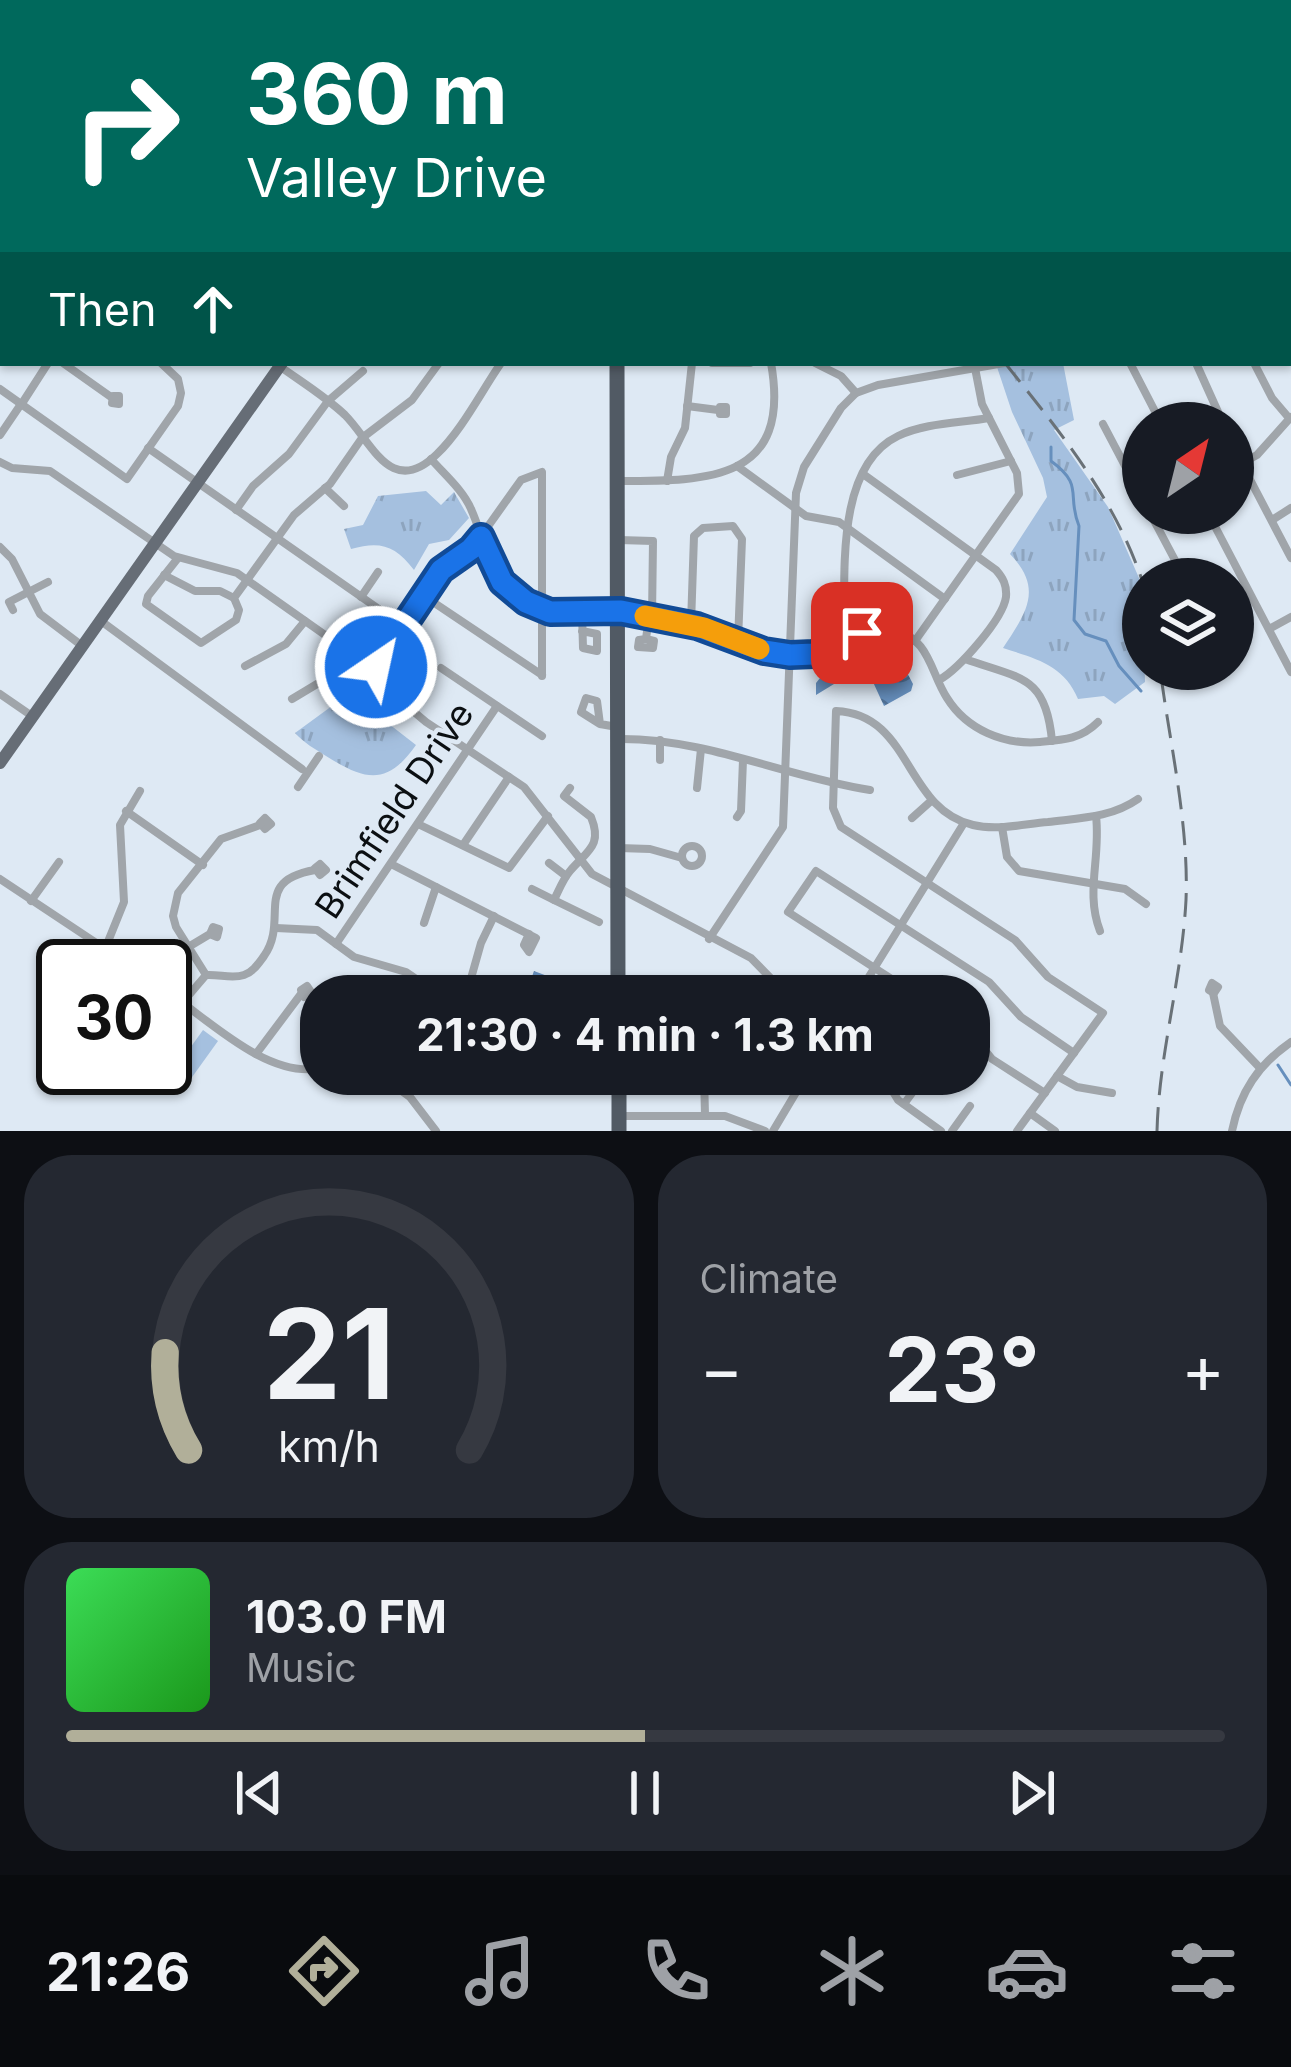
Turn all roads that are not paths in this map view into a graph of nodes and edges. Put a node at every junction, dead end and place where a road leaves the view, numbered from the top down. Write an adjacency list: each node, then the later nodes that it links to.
1 (46, 366): 24 (street)
2 (67, 366): 20 (street)
3 (164, 366): 32 (street)
4 (278, 366): 43 (main road)
5 (282, 366): 21 (street)
6 (437, 366): 31 (street)
7 (499, 366): 34 (street)
8 (617, 366): 41 (highway)
9 (692, 366): 25 (street)
10 (772, 366): 38 (street)
11 (820, 366): 19 (street)
12 (987, 366): 16 (street)
13 (1132, 366): 22 (street)
14 (1197, 366): 23 (street)
15 (1256, 366): 27 (street)
16 (975, 368): 19 (street); 28 (street)
17 (364, 371): 21 (street)
18 (0, 389): 24 (street)
19 (856, 393): 47 (street)
20 (111, 397)
21 (328, 401): 31 (street); 49 (street)
22 (1150, 402)
23 (1214, 402)
24 (20, 405): 30 (street); 32 (street)
25 (687, 406): 26 (street); 42 (street)
26 (718, 410)
27 (1290, 417): 33 (street)
28 (989, 418): 36 (street); 39 (street)
29 (1103, 424): 35 (street)
30 (0, 435)
31 (362, 438): 34 (street); 44 (street)
32 (148, 448): 43 (street)
33 (1254, 456)
34 (431, 458): 53 (street)
35 (1122, 460)
36 (1011, 461): 40 (street); 58 (street)
37 (0, 462): 56 (street)
38 (737, 466): 42 (street); 47 (street)
39 (863, 474): 51 (street); 58 (street)
40 (957, 475)
41 (618, 481): 42 (street); 55 (highway)
42 (668, 481)
43 (197, 483): 49 (street); 56 (main road)
44 (325, 488): 46 (street); 54 (street)
45 (1254, 492): 50 (street)
46 (344, 506)
47 (796, 508): 51 (street); 88 (street)
48 (1291, 508): 50 (street)
49 (236, 510): 54 (street)
50 (1271, 520): 60 (street)
51 (848, 528): 69 (street); 84 (street)
52 (1219, 534): 80 (street)
53 (481, 537): 66 (street); 70 (street); 70 (street)
54 (277, 538): 63 (street); 67 (street)
55 (618, 540): 72 (highway); 74 (street)
56 (155, 544): 59 (street); 76 (main road)
57 (0, 547): 65 (street)
58 (977, 556): 69 (street); 89 (street)
59 (178, 558): 62 (street); 63 (street)
60 (1291, 558)
61 (378, 572): 67 (street)
62 (164, 575): 68 (street); 68 (street)
63 (248, 580): 68 (street); 77 (street)
64 (48, 582): 65 (street)
65 (28, 592): 71 (street); 86 (street)
66 (424, 596): 70 (street); 79 (street)
67 (361, 597): 79 (street)
68 (234, 598)
69 (945, 599): 85 (street)
70 (542, 609): 73 (street)
71 (14, 610)
72 (617, 610): 73 (street); 74 (street); 101 (highway)
73 (582, 613): 81 (street)
74 (650, 617): 78 (street); 82 (street)
75 (1291, 617): 80 (street)
76 (100, 621): 86 (main road); 111 (street)
77 (305, 621): 87 (street); 90 (street)
78 (691, 624): 83 (street); 83 (street)
79 (403, 626): 92 (street)
80 (1269, 628): 93 (street)
81 (582, 632)
82 (646, 639)
83 (738, 641): 88 (street)
84 (844, 641): 85 (street); 88 (street)
85 (915, 641): 94 (street)
86 (83, 646): 98 (main road)
87 (347, 650): 92 (street); 96 (street)
88 (790, 655): 112 (street)
89 (965, 659): 94 (street); 104 (street)
90 (245, 666)
91 (441, 668): 97 (street)
92 (374, 669): 105 (street)
93 (1291, 672)
94 (939, 680): 104 (street)
95 (0, 694): 98 (street)
96 (292, 699)
97 (497, 706): 102 (street); 105 (street, Brimfield Drive)
98 (33, 717): 110 (main road)
99 (1098, 722): 104 (street)
100 (599, 724): 101 (street)
101 (618, 733): 103 (street); 132 (highway)
102 (542, 736)
103 (660, 740): 106 (street); 108 (street)
104 (1052, 741)
105 (468, 749): 113 (street); 128 (street, Brimfield Drive)
106 (701, 749): 109 (street); 116 (street)
107 (319, 756): 111 (street)
108 (660, 760)
109 (743, 760): 112 (street); 125 (street)
110 (0, 763)
111 (306, 771): 115 (street)
112 (786, 772): 114 (street); 161 (street)
113 (509, 777): 123 (street); 131 (street)
114 (834, 784): 117 (street); 121 (street); 142 (street)
115 (298, 787)
116 (697, 788)
117 (870, 790)
118 (140, 791): 122 (street)
119 (564, 796): 136 (street)
120 (1138, 799): 124 (street)
121 (931, 801): 126 (street); 127 (street)
122 (126, 811): 138 (street); 159 (street)
123 (548, 816): 131 (street); 136 (street)
124 (1096, 816): 130 (street); 143 (street)
125 (737, 817)
126 (912, 818)
127 (964, 823): 130 (street); 142 (street)
128 (418, 824): 131 (street); 137 (street, Brimfield Drive)
129 (260, 825): 138 (street)
130 (1003, 827): 143 (street)
131 (462, 846)
132 (617, 848): 133 (street); 146 (highway)
133 (682, 858)
134 (59, 862): 148 (street)
135 (549, 862): 140 (street)
136 (580, 862): 140 (street); 146 (street)
137 (391, 864): 144 (street); 162 (street, Brimfield Drive)
138 (203, 865): 160 (street)
139 (315, 870): 154 (street)
140 (566, 876): 147 (street)
141 (0, 879): 148 (street)
142 (928, 884): 153 (street); 178 (street)
143 (1093, 884): 149 (street); 155 (street)
144 (436, 887): 150 (street); 152 (street)
145 (532, 889): 147 (street)
146 (618, 890): 161 (street); 169 (highway)
147 (554, 900): 151 (street)
148 (31, 901): 158 (street)
149 (1146, 904)
150 (494, 916): 157 (street); 168 (street)
151 (599, 922)
152 (424, 923)
153 (902, 926): 165 (street); 165 (street); 178 (street)
154 (276, 928): 162 (street); 166 (street)
155 (1100, 931)
156 (210, 934): 163 (street)
157 (529, 934)
158 (90, 939)
159 (109, 939)
160 (185, 939)
161 (710, 939): 170 (street)
162 (336, 944): 167 (street)
163 (192, 945)
164 (192, 950): 166 (street)
165 (875, 968): 171 (street); 172 (street)
166 (206, 975): 173 (street)
167 (410, 975)
168 (472, 975)
169 (618, 975)
170 (768, 975)
171 (870, 975)
172 (886, 975)
173 (192, 991)
174 (1213, 993): 182 (street)
175 (300, 995): 179 (street)
176 (192, 1008): 179 (street)
177 (1291, 1042): 182 (street)
178 (1074, 1053): 183 (street)
179 (256, 1054): 181 (street)
180 (990, 1057): 184 (street)
181 (300, 1069)
182 (1260, 1069): 202 (street)
183 (1057, 1076): 184 (street); 185 (street)
184 (1045, 1093): 193 (street)
185 (1112, 1093)
186 (407, 1095): 196 (street)
187 (705, 1095): 194 (street)
188 (793, 1095): 197 (street)
189 (897, 1095): 191 (street)
190 (911, 1095): 191 (street)
191 (904, 1104): 198 (street)
192 (970, 1106): 199 (street)
193 (1030, 1113): 200 (street); 201 (street)
194 (705, 1115): 195 (street); 197 (street)
195 (619, 1120)
196 (436, 1131)
197 (769, 1131)
198 (941, 1131)
199 (952, 1131)
200 (1017, 1131)
201 (1055, 1131)
202 (1232, 1131)

